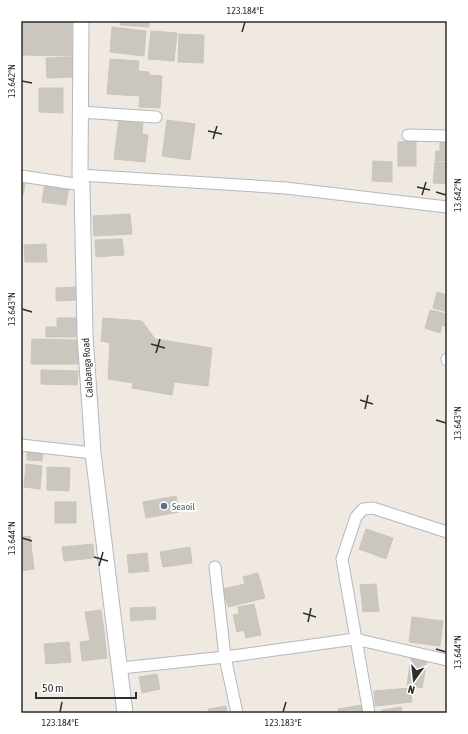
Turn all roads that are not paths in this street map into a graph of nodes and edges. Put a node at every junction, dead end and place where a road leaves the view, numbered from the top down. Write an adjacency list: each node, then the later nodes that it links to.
1 (81, 21): 2 (main road, Calabanga Road)
2 (80, 112): 3 (street); 7 (main road, Calabanga Road)
3 (156, 116)
4 (408, 135): 5 (street)
5 (447, 136)
6 (21, 176): 7 (street)
7 (81, 180): 8 (street); 10 (main road, Calabanga Road)
8 (447, 207)
9 (21, 445): 10 (street)
10 (93, 453): 16 (main road, Calabanga Road)
11 (447, 532): 13 (street)
12 (215, 568): 14 (street)
13 (355, 639): 14 (street); 15 (street); 19 (street)
14 (225, 657): 16 (street); 18 (street)
15 (447, 660)
16 (120, 668): 17 (main road, Calabanga Road)
17 (125, 713)
18 (237, 713)
19 (368, 713)

